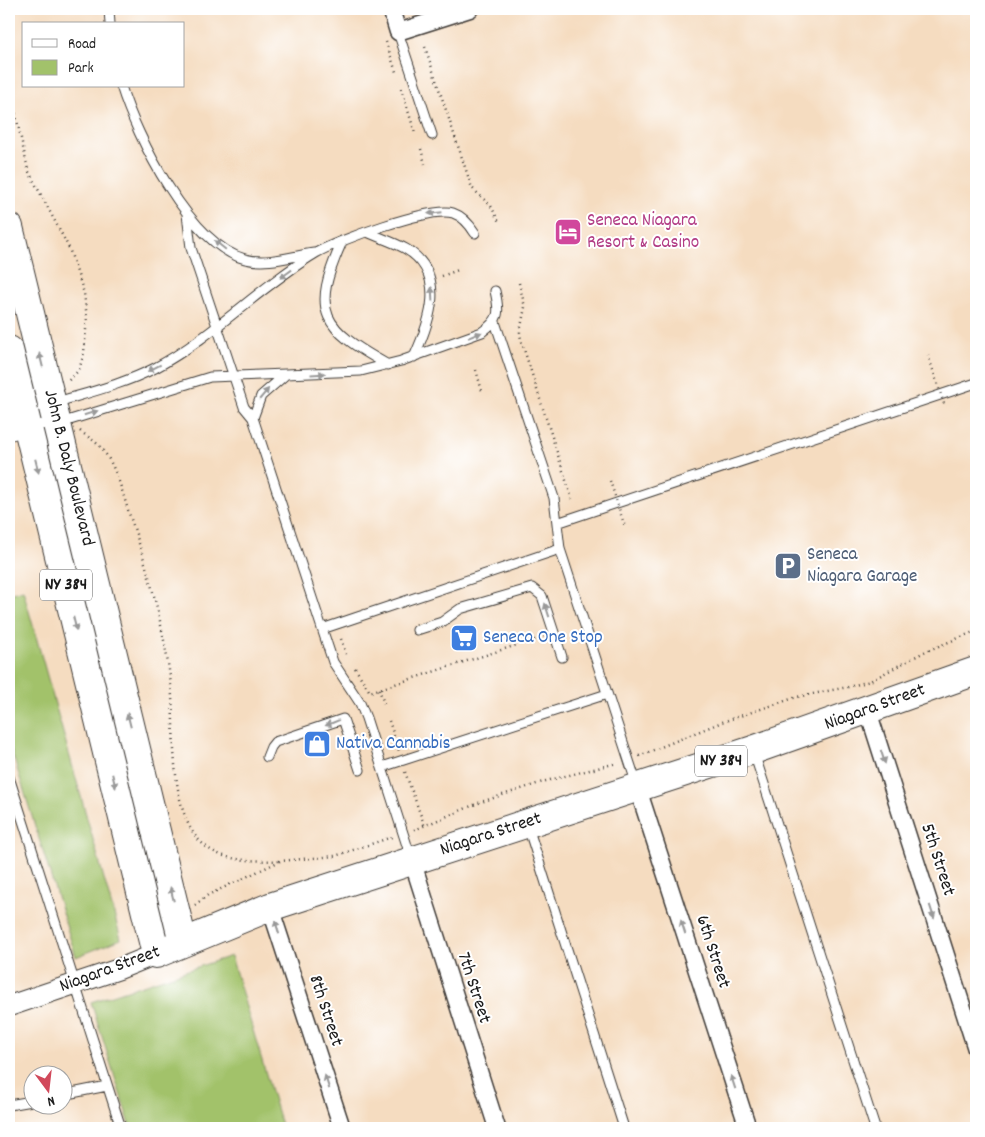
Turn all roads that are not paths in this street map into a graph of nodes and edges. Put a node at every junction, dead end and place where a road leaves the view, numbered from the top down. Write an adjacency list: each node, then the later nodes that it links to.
1 (109, 9): 4 (lane)
2 (391, 9): 5 (street)
3 (470, 9): 5 (street)
4 (110, 22)
5 (391, 33): 7 (lane)
6 (122, 88): 8 (lane)
7 (432, 135)
8 (186, 214): 13 (lane, one-way to 8); 16 (lane)
9 (9, 227): 23 (highway, John B. Daly Boulevard / NY 384, one-way to 9)
10 (367, 232): 11 (lane, one-way to 10); 12 (lane); 18 (lane, one-way to 10)
11 (475, 233)
12 (342, 242): 13 (lane); 19 (lane)
13 (317, 252): 16 (lane, one-way to 16)
14 (495, 291): 15 (lane)
15 (495, 322): 18 (lane, one-way to 15); 25 (lane)
16 (217, 327): 20 (lane); 23 (lane, one-way to 23)
17 (9, 350): 23 (highway, John B. Daly Boulevard / NY 384)
18 (414, 357): 19 (lane)
19 (388, 365): 21 (lane, one-way to 19)
20 (232, 374): 21 (lane); 23 (lane, one-way to 20); 24 (lane)
21 (285, 376): 24 (lane, one-way to 21)
22 (976, 383): 25 (lane)
23 (47, 415): 42 (highway, John B. Daly Boulevard / NY 384, one-way to 23); 43 (highway, John B. Daly Boulevard / NY 384, one-way to 43)
24 (253, 418): 27 (lane)
25 (557, 523): 26 (lane)
26 (560, 549): 27 (lane); 31 (lane)
27 (322, 629): 35 (lane)
28 (417, 630): 29 (lane, one-way to 28)
29 (562, 657)
30 (976, 671): 32 (highway, Niagara Street / NY 384)
31 (607, 694): 35 (lane); 38 (lane)
32 (868, 711): 33 (highway, Niagara Street / NY 384); 46 (street, 5th Street, one-way to 46)
33 (753, 750): 38 (highway, Niagara Street / NY 384); 56 (lane)
34 (267, 757): 36 (lane, one-way to 34)
35 (382, 767): 40 (lane)
36 (360, 770)
37 (9, 777): 44 (lane)
38 (638, 789): 39 (highway, Niagara Street / NY 384); 55 (street, 6th Street, one-way to 38)
39 (527, 824): 40 (highway, Niagara Street / NY 384); 54 (lane)
40 (412, 860): 41 (highway, Niagara Street / NY 384); 53 (street, 7th Street)
41 (270, 907): 42 (highway, Niagara Street / NY 384); 52 (street, 8th Street, one-way to 41)
42 (184, 942): 43 (highway, Niagara Street / NY 384)
43 (156, 954): 44 (street, Niagara Street)
44 (75, 984): 45 (street, Niagara Street); 47 (lane)
45 (9, 1006)
46 (976, 1049)
47 (108, 1086): 48 (lane); 51 (lane)
48 (72, 1093)
49 (22, 1103): 50 (lane)
50 (9, 1106)
51 (121, 1128)
52 (342, 1128)
53 (497, 1128)
54 (624, 1128)
55 (748, 1128)
56 (875, 1128)

